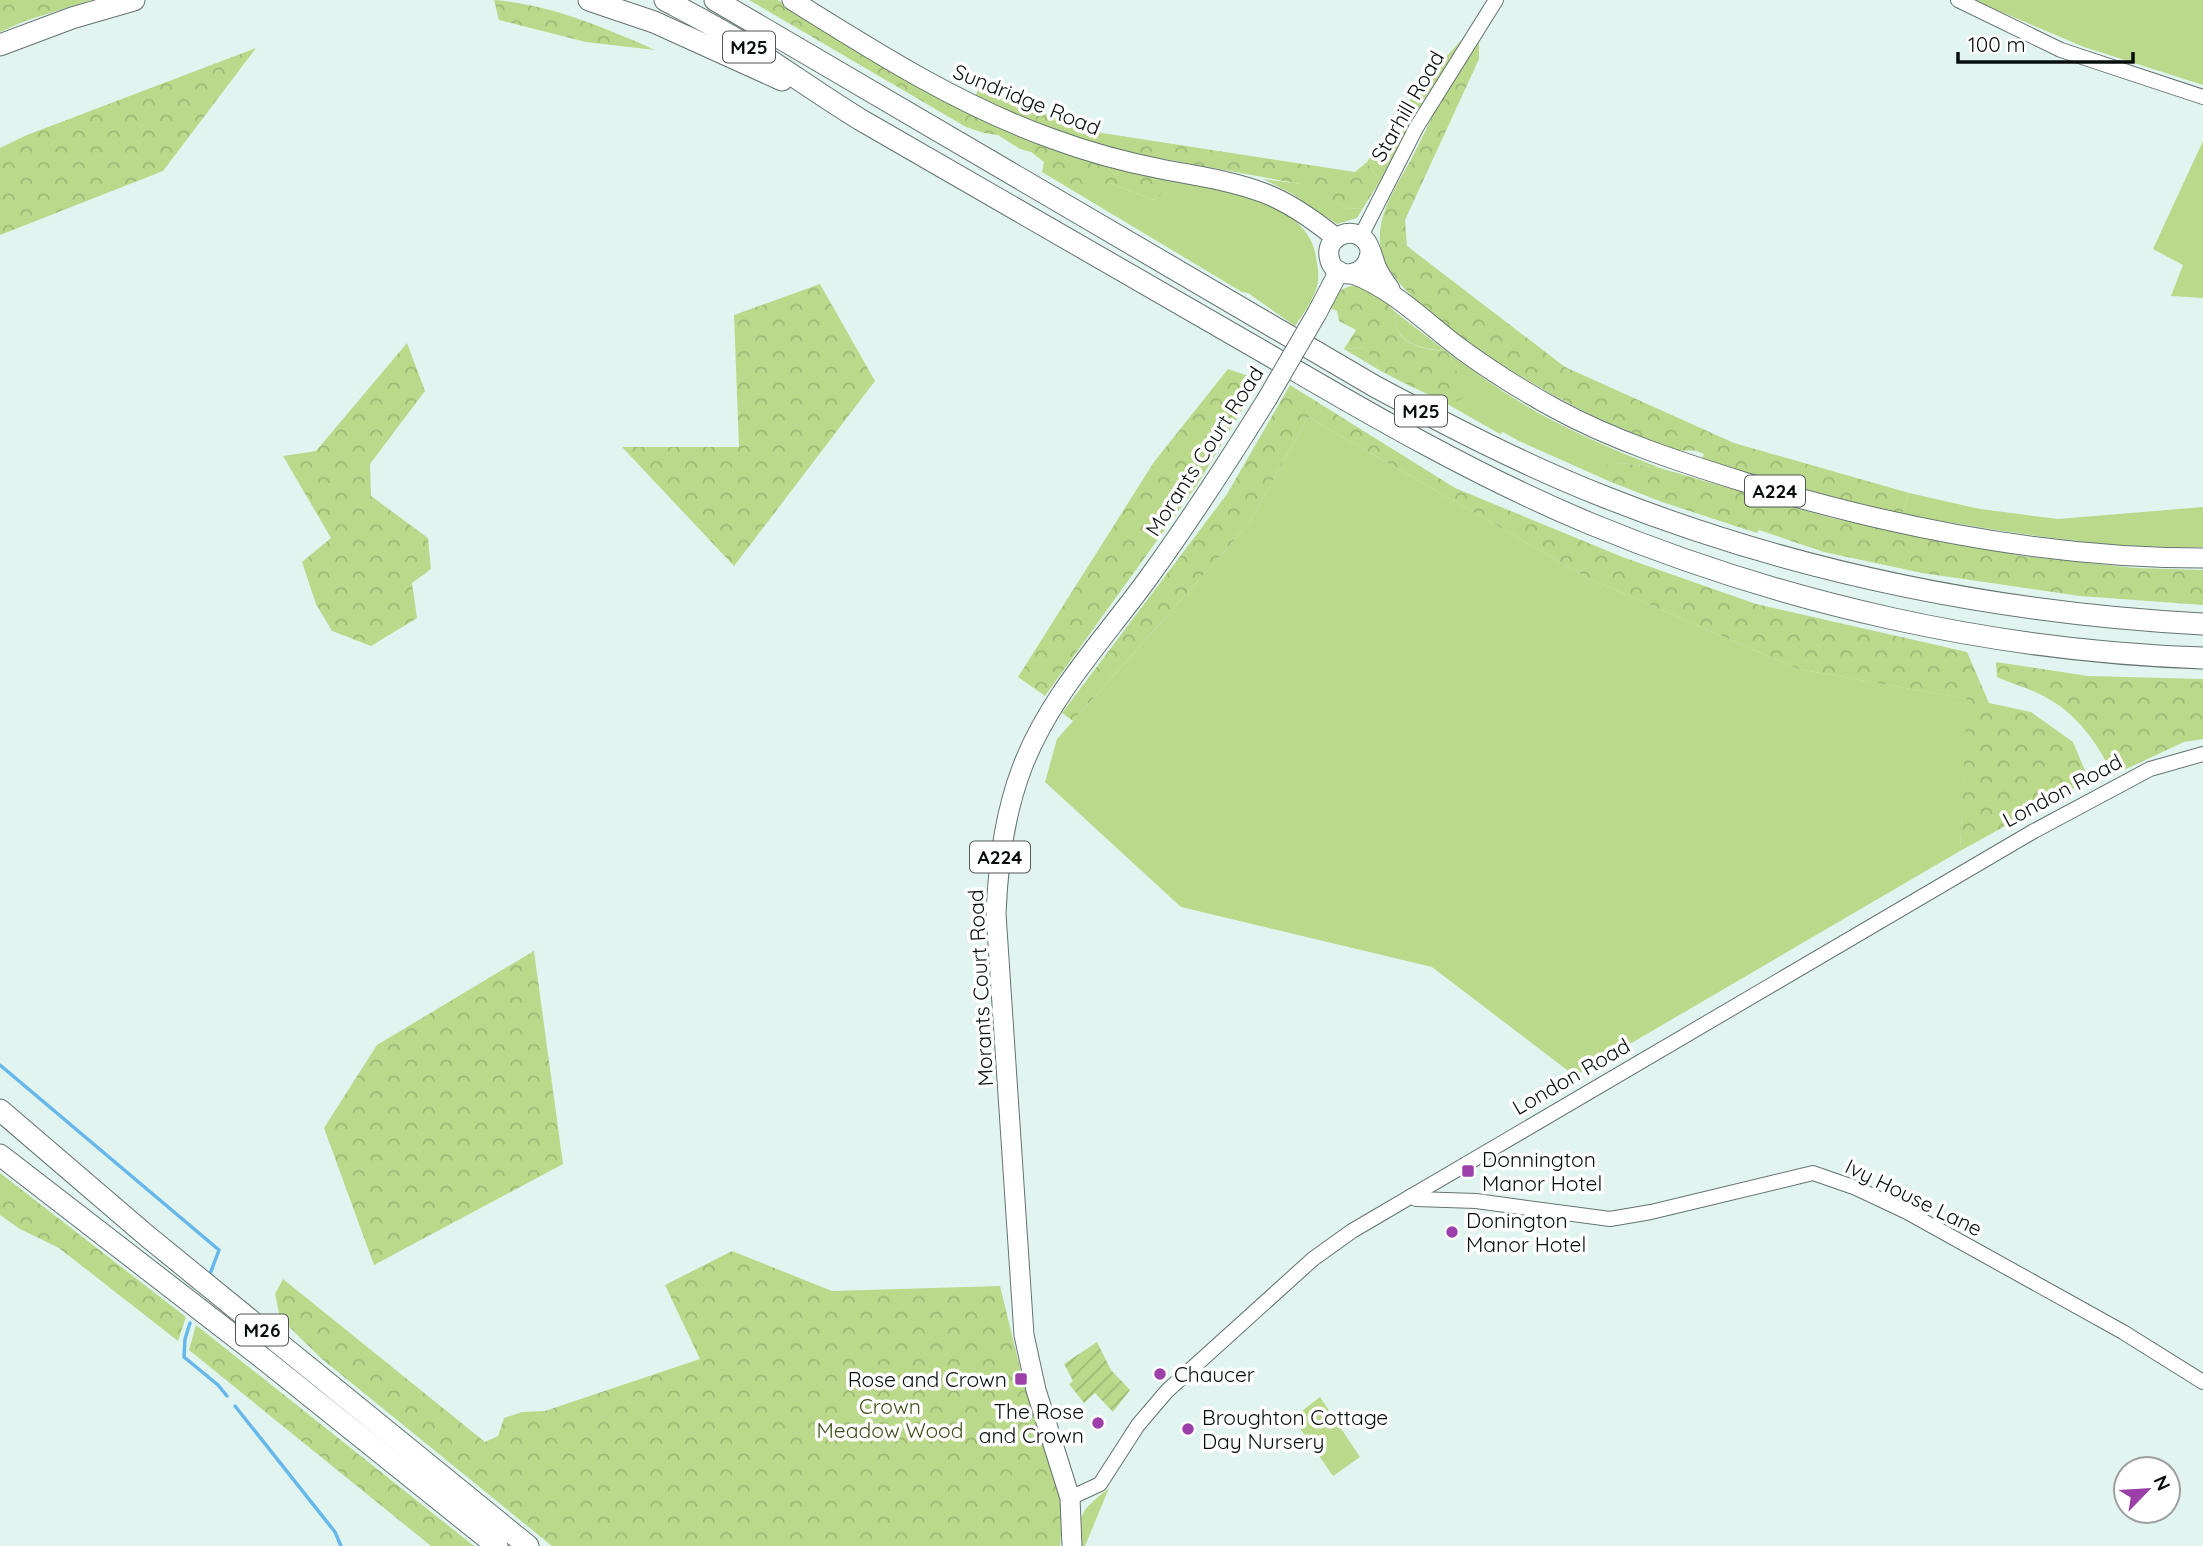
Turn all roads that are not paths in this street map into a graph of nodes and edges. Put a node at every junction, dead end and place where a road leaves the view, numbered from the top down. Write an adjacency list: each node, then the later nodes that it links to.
1 (134, 0): 8 (highway)
2 (589, 0): 10 (highway, M25)
3 (666, 0): 10 (highway, M25)
4 (715, 0): 16 (highway, M25)
5 (792, 0): 11 (main road, Sundridge Road)
6 (1496, 0): 12 (street, Starhill Road)
7 (1958, 0): 9 (street)
8 (0, 45)
9 (2203, 97)
10 (829, 100): 17 (highway, M25)
11 (1336, 238): 12 (main road); 13 (main road)
12 (1365, 244): 13 (main road); 14 (main road, A224)
13 (1346, 273): 14 (main road, A224); 23 (main road, Morants Court Road / A224, bridge)
14 (1393, 294): 15 (main road, A224)
15 (2203, 558)
16 (2203, 624)
17 (2203, 658)
18 (2203, 754): 21 (street, London Road)
19 (0, 1110): 25 (highway, M26)
20 (0, 1155): 24 (highway, M26)
21 (1411, 1196): 22 (street, Ivy House Lane); 23 (street, London Road)
22 (2203, 1382)
23 (1070, 1498): 26 (main road, A224)
24 (497, 1546)
25 (528, 1546)
26 (1072, 1546)

